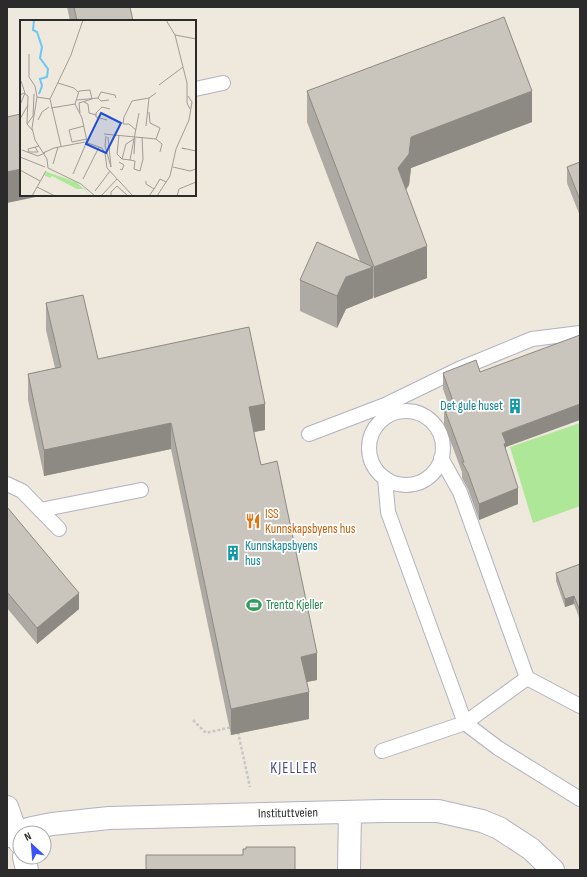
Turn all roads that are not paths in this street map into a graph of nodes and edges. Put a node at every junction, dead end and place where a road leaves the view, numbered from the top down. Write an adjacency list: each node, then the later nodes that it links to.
1 (223, 83): 2 (lane)
2 (196, 89)
3 (580, 333): 4 (lane)
4 (388, 410): 5 (lane); 6 (lane); 7 (lane)
5 (309, 434)
6 (441, 458): 7 (lane); 12 (lane)
7 (384, 478): 14 (lane)
8 (7, 484): 10 (lane)
9 (141, 490): 10 (lane)
10 (40, 510): 11 (lane)
11 (59, 529)
12 (527, 678): 13 (lane); 14 (lane)
13 (580, 706)
14 (465, 723): 15 (lane); 16 (lane)
15 (382, 751)
16 (580, 799)
17 (7, 807): 20 (street)
18 (350, 812): 19 (street, Instituttveien); 21 (street); 22 (street, Instituttveien)
19 (49, 825)
20 (12, 826)
21 (349, 870)
22 (553, 870)

